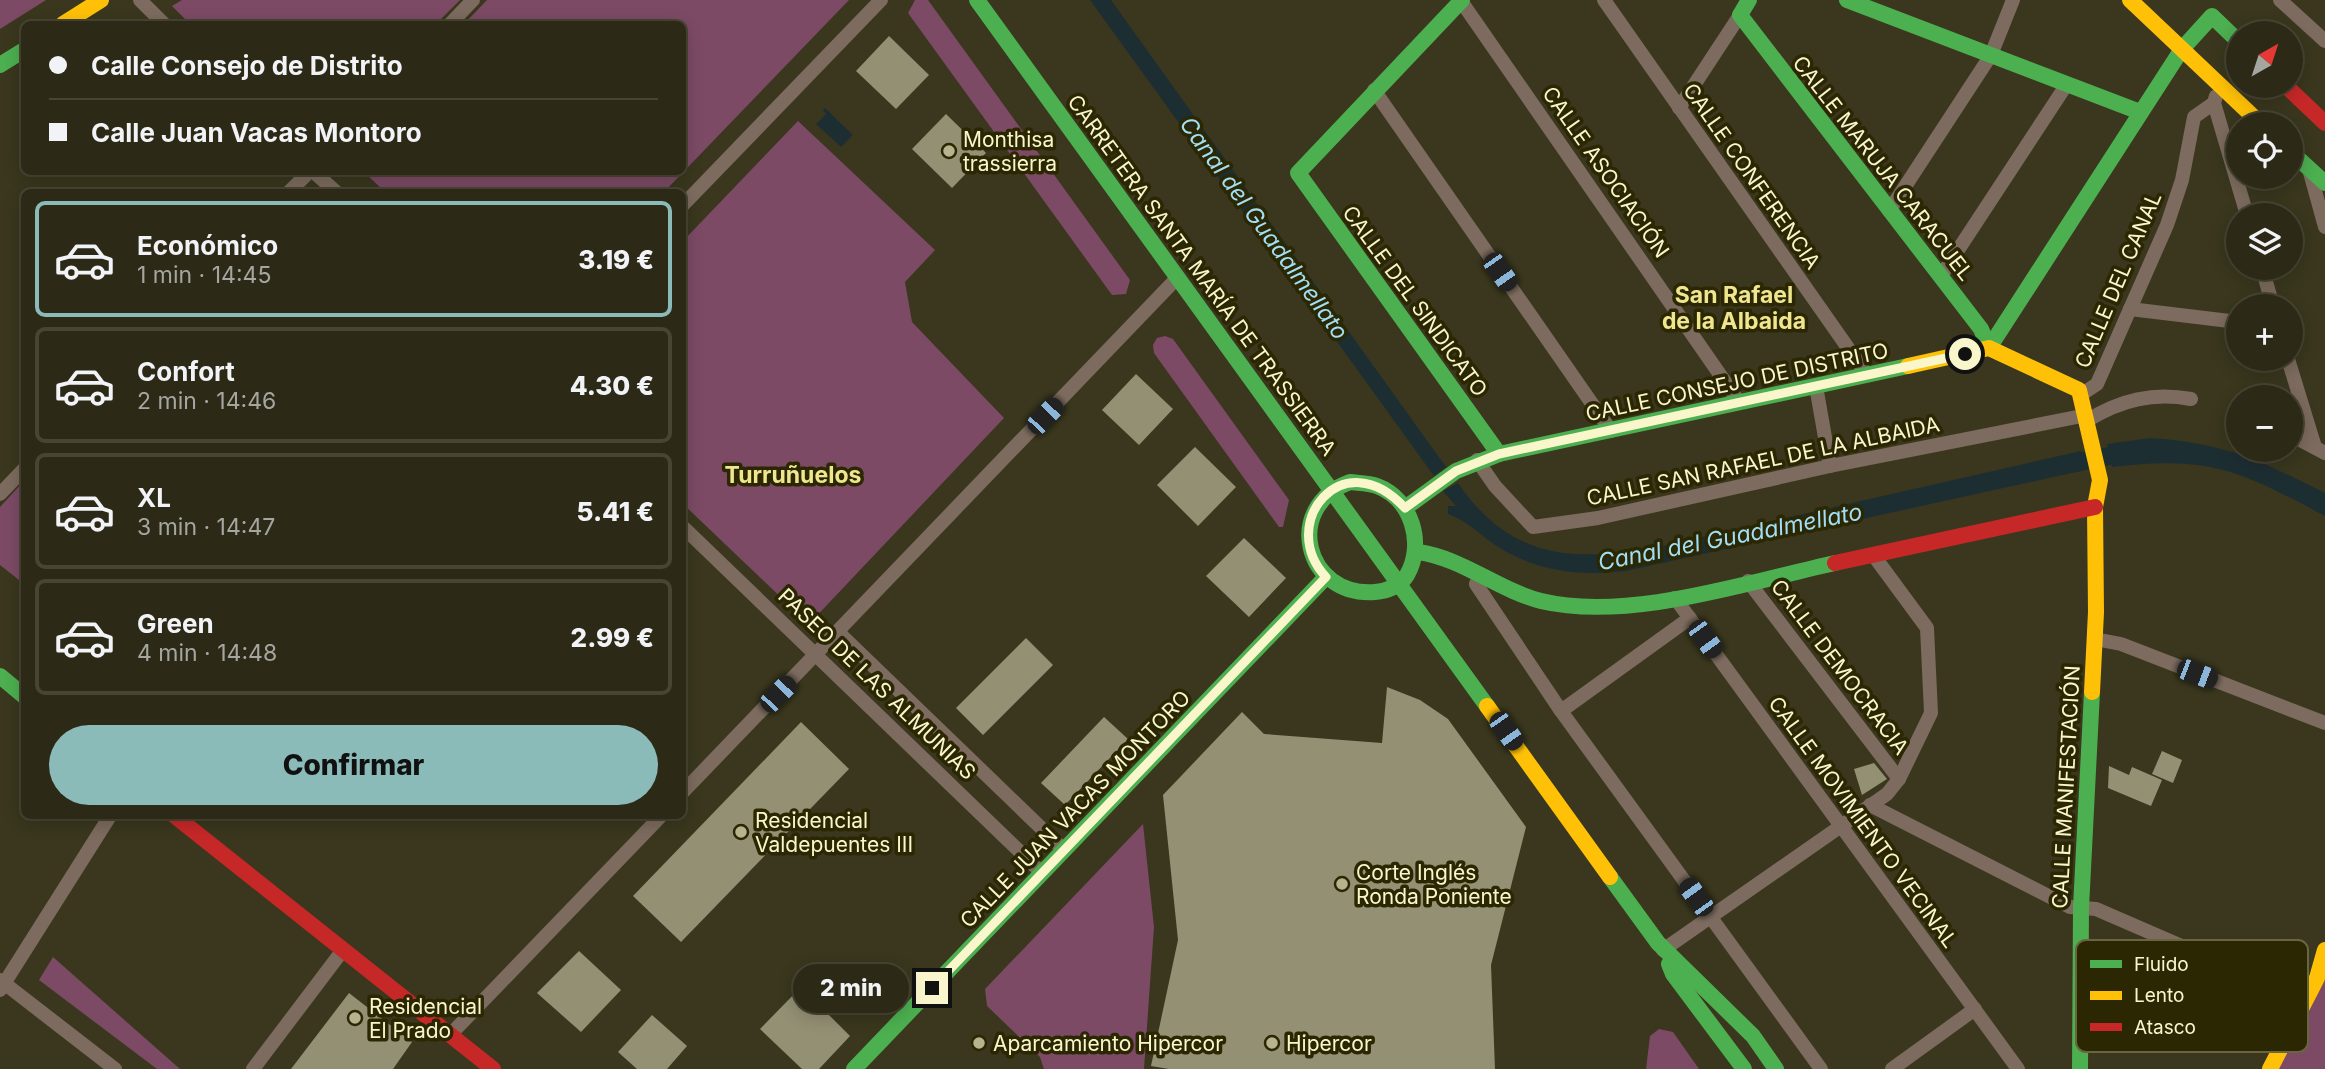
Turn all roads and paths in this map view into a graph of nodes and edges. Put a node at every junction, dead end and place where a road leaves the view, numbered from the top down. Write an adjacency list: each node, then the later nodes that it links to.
1 (101, 0): 14 (street)
2 (139, 0): 15 (street)
3 (473, 0): 16 (street)
4 (881, 0): 39 (street)
5 (977, 0): 44 (street, CARRETERA SANTA MARÍA DE TRASSIERRA)
6 (1462, 0): 25 (street); 53 (street, CALLE ASOCIACIÓN)
7 (1604, 0): 28 (street, CALLE CONFERENCIA)
8 (1749, 0): 13 (street)
9 (1847, 0): 21 (street)
10 (2013, 0): 21 (street)
11 (2130, 0): 19 (street)
12 (2280, 0): 18 (street)
13 (1740, 15): 28 (street); 41 (street, CALLE MARUJA CARACUEL)
14 (68, 21)
15 (161, 21)
16 (453, 21)
17 (2226, 29): 19 (street)
18 (2325, 41)
19 (2182, 49): 24 (street); 29 (street)
20 (21, 52): 22 (street)
21 (1992, 55): 23 (street); 41 (street)
22 (0, 65)
23 (2067, 84): 29 (street); 43 (street)
24 (2221, 87): 27 (street, CALLE DEL CANAL); 30 (street)
25 (1374, 90): 55 (street); 58 (street, CALLE DEL SINDICATO)
26 (2299, 98): 31 (street)
27 (2214, 103): 40 (street); 45 (street, CALLE DEL CANAL)
28 (1679, 108): 49 (street, CALLE CONFERENCIA)
29 (2140, 112): 47 (street)
30 (2248, 112)
31 (2325, 123)
32 (2303, 163): 33 (street)
33 (2308, 168): 36 (street); 42 (street)
34 (308, 175): 37 (street)
35 (315, 175): 38 (street)
36 (2325, 183)
37 (292, 189)
38 (332, 189)
39 (686, 202)
40 (2243, 203)
41 (1889, 211): 43 (street, CALLE MARUJA CARACUEL)
42 (2325, 227)
43 (1941, 276): 47 (street, CALLE MARUJA CARACUEL)
44 (1178, 277): 62 (street, CARRETERA SANTA MARÍA DE TRASSIERRA); 75 (street)
45 (2130, 310): 46 (street); 51 (street, CALLE DEL CANAL)
46 (2226, 321)
47 (1989, 348): 49 (street, CALLE CONSEJO DE DISTRITO); 51 (street)
48 (2292, 371): 57 (street)
49 (1867, 375): 50 (street, CALLE CONSEJO DE DISTRITO)
50 (1816, 386): 53 (street, CALLE CONSEJO DE DISTRITO); 60 (street)
51 (2082, 394): 54 (street)
52 (2191, 399): 54 (street, CALLE SAN RAFAEL DE LA ALBAIDA)
53 (1739, 402): 55 (street, CALLE CONSEJO DE DISTRITO)
54 (2088, 417): 60 (street, CALLE SAN RAFAEL DE LA ALBAIDA); 64 (street)
55 (1611, 431): 58 (street, CALLE CONSEJO DE DISTRITO)
56 (2303, 441): 57 (street)
57 (2320, 450)
58 (1499, 454): 59 (street, CALLE CONSEJO DE DISTRITO)
59 (1477, 460): 60 (street, CALLE SAN RAFAEL DE LA ALBAIDA); 65 (street, CALLE CONSEJO DE DISTRITO)
60 (1830, 466)
61 (21, 471): 63 (street)
62 (1332, 490): 65 (street); 70 (street); 72 (street, CARRETERA SANTA MARÍA DE TRASSIERRA)
63 (0, 494)
64 (2095, 507): 68 (street); 76 (street, CALLE MANIFESTACIÓN)
65 (1405, 508): 67 (street)
66 (686, 530): 77 (street, PASEO DE LAS ALMUNIAS)
67 (1418, 552): 69 (street); 72 (street)
68 (1874, 556): 71 (street); 82 (street)
69 (1480, 576): 73 (street); 80 (street)
70 (1326, 577): 72 (street); 89 (street, CALLE JUAN VACAS MONTORO)
71 (1748, 581): 73 (street); 82 (street, CALLE DEMOCRACIA)
72 (1399, 584): 96 (street, CARRETERA SANTA MARÍA DE TRASSIERRA)
73 (1675, 598): 74 (street, CALLE MOVIMIENTO VECINAL)
74 (1690, 618): 80 (street); 88 (street, CALLE MOVIMIENTO VECINAL)
75 (838, 632): 77 (street); 89 (street, PASEO DE LAS ALMUNIAS)
76 (2095, 639): 81 (street); 91 (street, CALLE MANIFESTACIÓN)
77 (816, 654): 83 (street); 90 (street, PASEO DE LAS ALMUNIAS)
78 (0, 676): 79 (street)
79 (21, 694)
80 (1561, 711): 92 (street)
81 (2325, 723)
82 (1899, 779): 84 (street)
83 (686, 789)
84 (1870, 805): 88 (street); 91 (street)
85 (108, 819): 98 (street)
86 (179, 819): 95 (street)
87 (658, 819): 101 (street)
88 (1839, 827): 92 (street); 100 (street, CALLE MOVIMIENTO VECINAL)
89 (1064, 850): 90 (street, CALLE JUAN VACAS MONTORO)
90 (1042, 873): 106 (street, CALLE JUAN VACAS MONTORO)
91 (2081, 908): 93 (street, CALLE MANIFESTACIÓN); 94 (street)
92 (1711, 918): 96 (street); 109 (street)
93 (2080, 940)
94 (2168, 940)
95 (343, 950): 101 (street); 104 (street)
96 (1664, 950): 107 (street); 108 (street)
97 (2325, 950): 99 (street)
98 (1, 984): 103 (street)
99 (2308, 995)
100 (1975, 1009): 110 (street); 111 (street, CALLE MOVIMIENTO VECINAL)
101 (450, 1035): 105 (street)
102 (2279, 1052): 112 (street)
103 (115, 1069)
104 (253, 1069)
105 (493, 1069)
106 (854, 1069)
107 (1744, 1069)
108 (1776, 1069)
109 (1821, 1069)
110 (1892, 1069)
111 (2018, 1069)
112 (2270, 1069)

